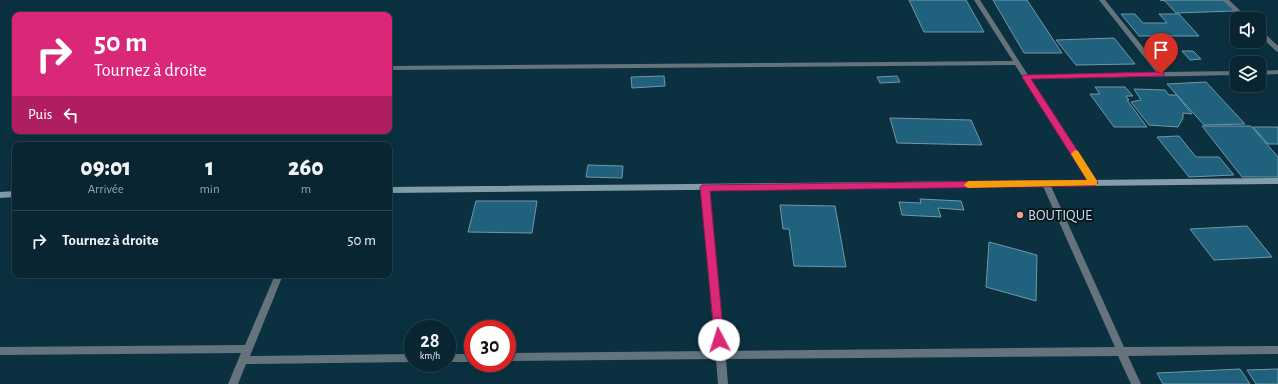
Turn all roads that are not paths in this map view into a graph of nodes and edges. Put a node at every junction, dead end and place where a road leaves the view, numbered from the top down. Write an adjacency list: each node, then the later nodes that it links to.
1 (977, 0): 7 (street)
2 (1102, 0): 12 (street)
3 (1226, 0): 4 (street)
4 (1239, 12)
5 (1266, 38): 6 (street)
6 (1278, 50)
7 (1017, 64): 8 (street); 13 (street)
8 (392, 68)
9 (1278, 72): 11 (street)
10 (1230, 73): 12 (street)
11 (1266, 73)
12 (1161, 74): 13 (street)
13 (1026, 77): 15 (street)
14 (1278, 181): 15 (street)
15 (1094, 183): 16 (street)
16 (1046, 184): 17 (street); 25 (street)
17 (705, 187): 18 (street); 26 (street)
18 (392, 190)
19 (12, 194): 20 (street)
20 (0, 195)
21 (278, 278): 22 (street)
22 (248, 348): 24 (street); 29 (street)
23 (1278, 350): 25 (street)
24 (0, 351)
25 (1121, 351): 26 (street); 32 (street)
26 (720, 355): 27 (street); 31 (street)
27 (516, 357)
28 (404, 358): 29 (street)
29 (244, 360): 30 (street)
30 (234, 384)
31 (723, 384)
32 (1136, 384)

